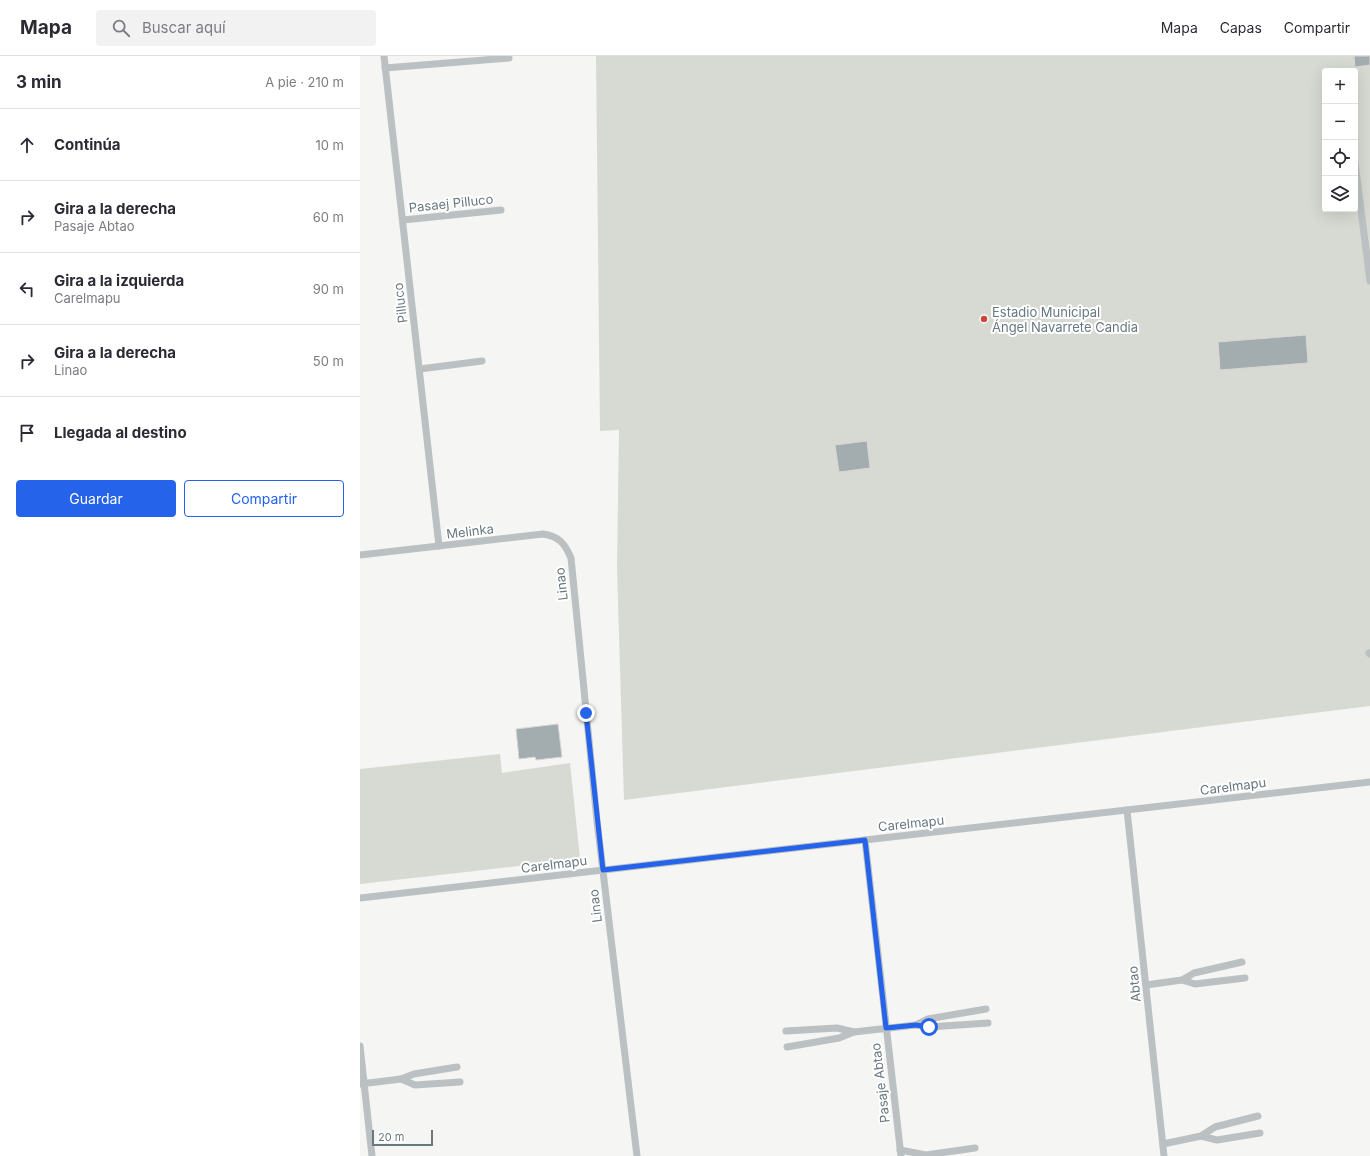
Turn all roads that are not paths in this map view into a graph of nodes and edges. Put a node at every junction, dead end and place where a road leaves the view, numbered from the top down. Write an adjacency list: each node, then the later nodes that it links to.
1 (384, 56): 3 (street, Pilluco)
2 (509, 58): 3 (street)
3 (385, 68): 6 (street, Pilluco)
4 (1357, 176): 7 (street)
5 (501, 210): 6 (street, Pasaej Pilluco)
6 (403, 220): 9 (street, Pilluco)
7 (1370, 281)
8 (482, 361): 9 (street)
9 (420, 370): 10 (street, Pilluco)
10 (439, 546): 11 (street, Melinka); 12 (street, Melinka)
11 (360, 555)
12 (570, 558): 16 (street, Linao)
13 (1370, 782): 14 (street, Carelmapu)
14 (1127, 810): 15 (street, Carelmapu); 21 (street, Abtao)
15 (865, 840): 16 (street, Carelmapu); 25 (street, Pasaje Abtao)
16 (603, 870): 17 (street, Carelmapu); 41 (street, Linao)
17 (360, 898)
18 (1242, 962): 20 (street)
19 (1245, 978): 20 (street)
20 (1182, 980): 21 (street)
21 (1146, 985): 37 (street, Abtao)
22 (986, 1009): 24 (street)
23 (988, 1023): 24 (street)
24 (916, 1025): 25 (street)
25 (886, 1028): 27 (street); 39 (street, Pasaje Abtao)
26 (786, 1031): 27 (street)
27 (854, 1032): 29 (street)
28 (360, 1046): 33 (street)
29 (787, 1047)
30 (457, 1067): 31 (street)
31 (401, 1079): 32 (street); 33 (street)
32 (460, 1082)
33 (362, 1084): 40 (street)
34 (1258, 1116): 36 (street)
35 (1260, 1133): 36 (street)
36 (1201, 1136): 37 (street)
37 (1163, 1144): 42 (street, Abtao)
38 (975, 1148): 39 (street)
39 (900, 1153)
40 (372, 1156)
41 (637, 1156)
42 (1164, 1156)

